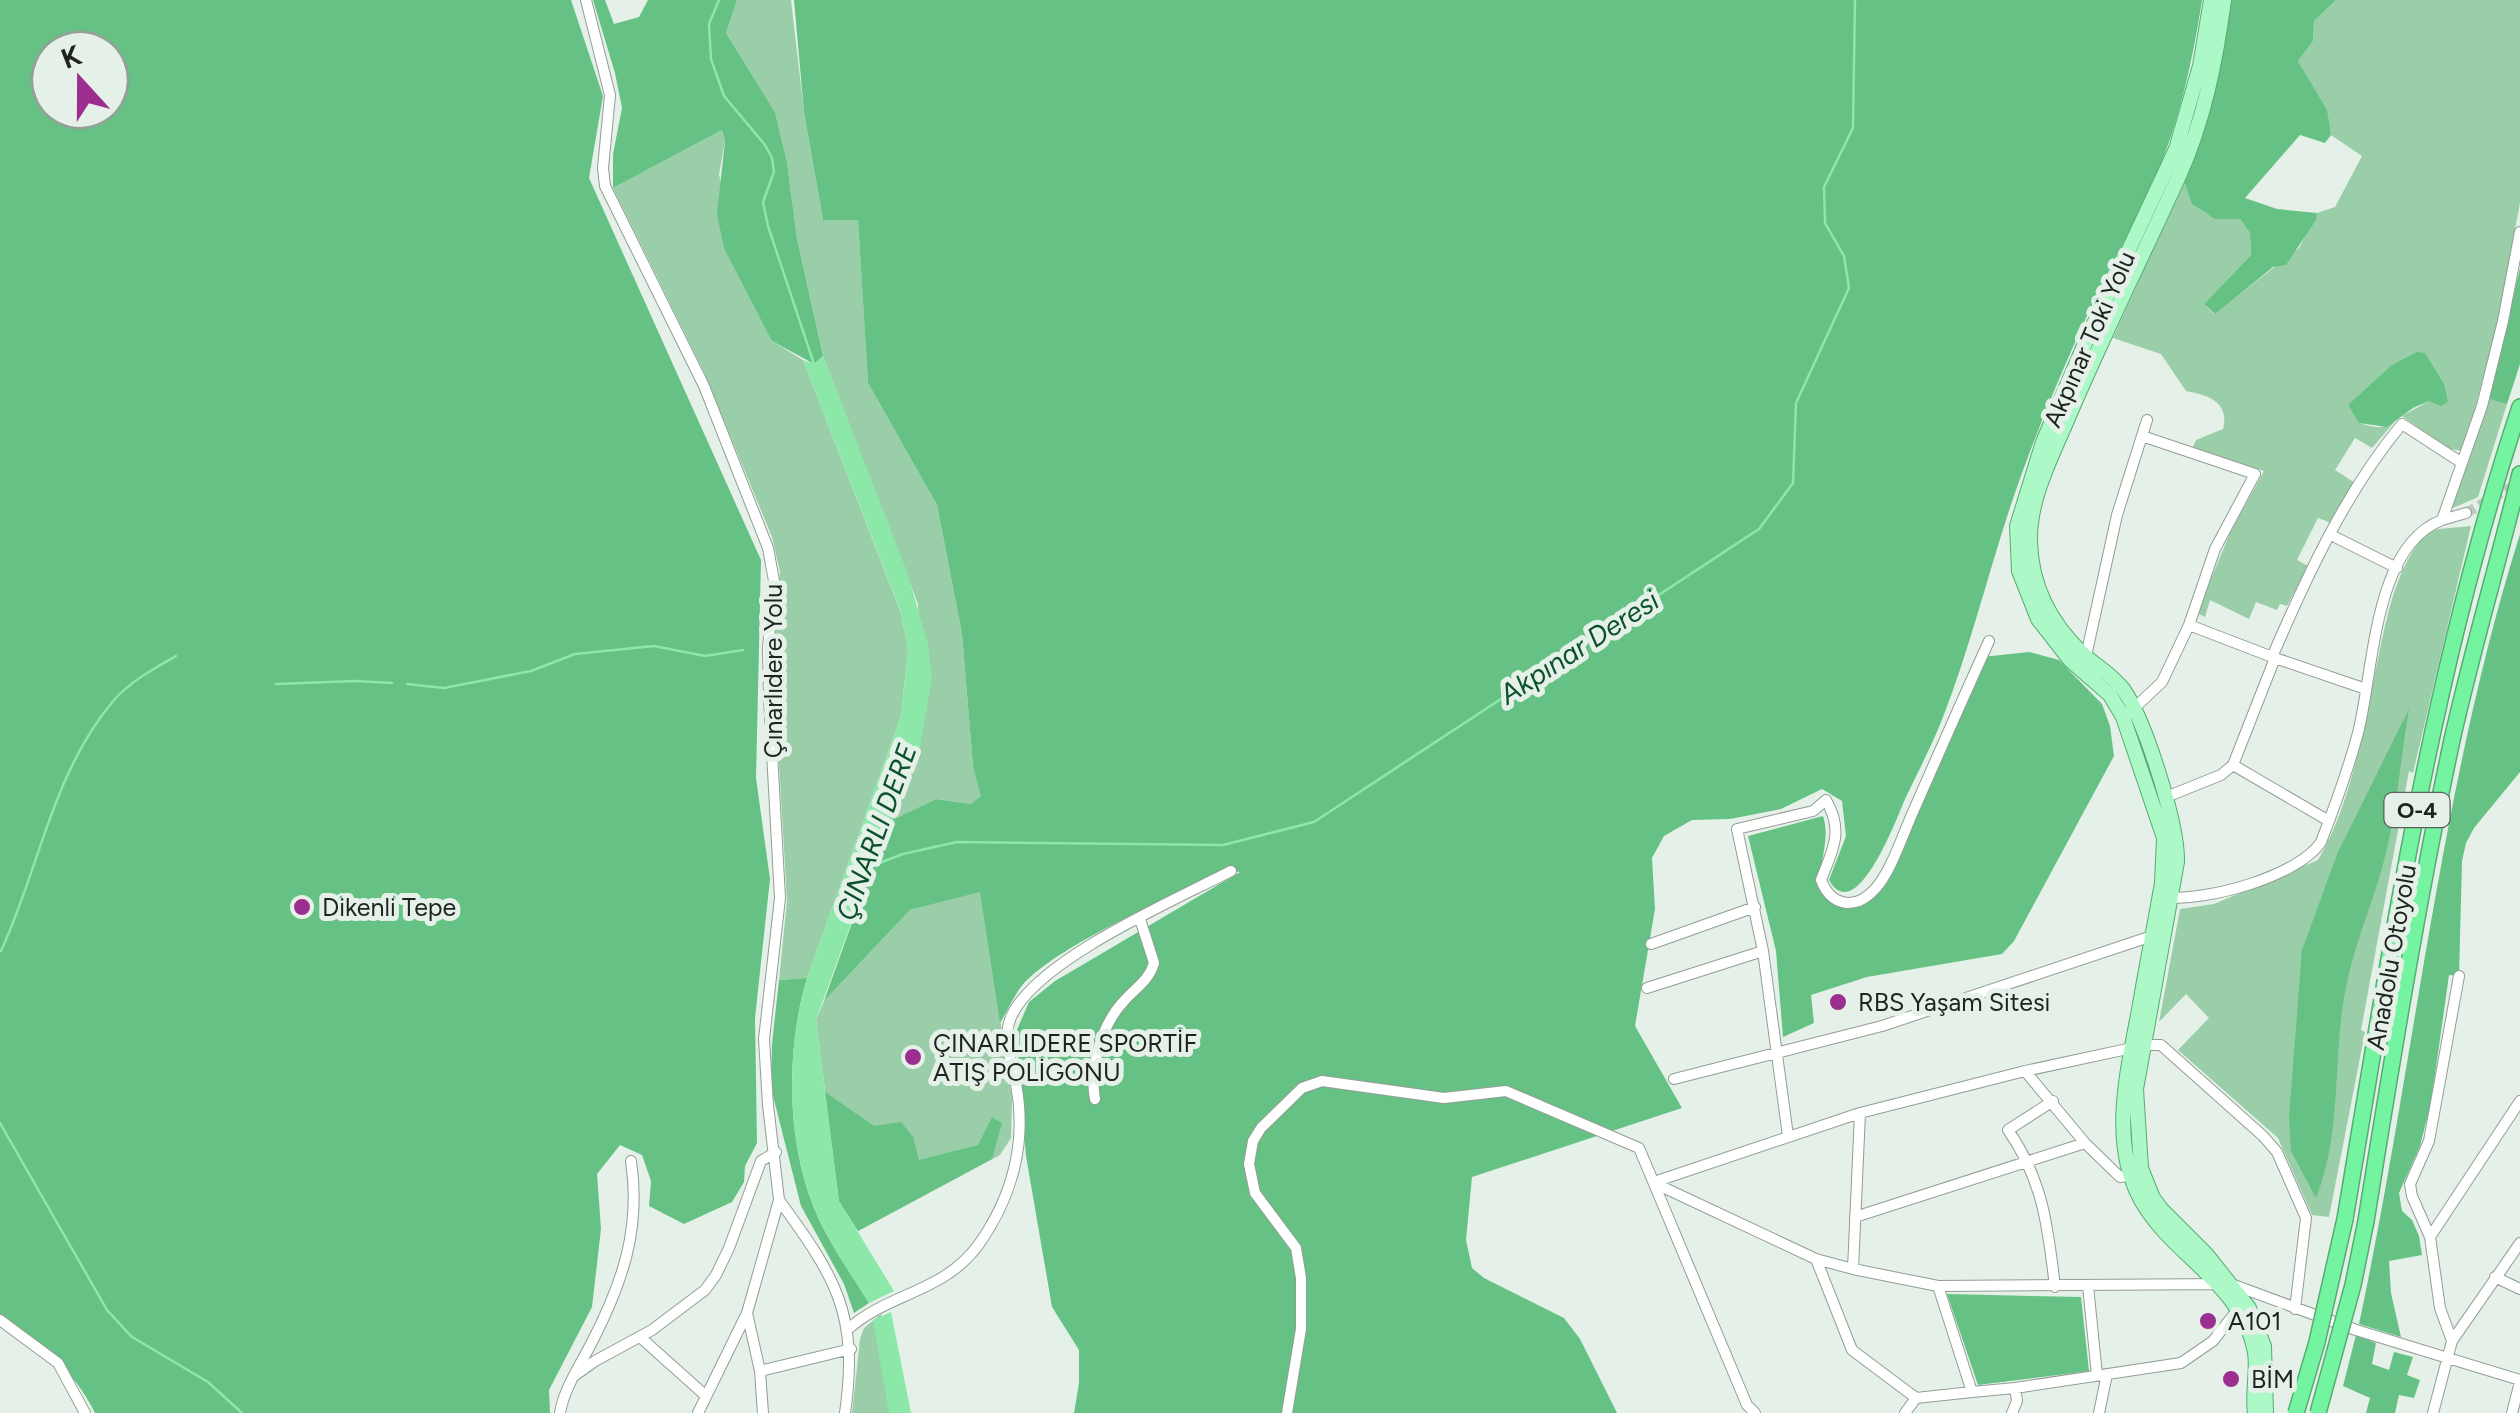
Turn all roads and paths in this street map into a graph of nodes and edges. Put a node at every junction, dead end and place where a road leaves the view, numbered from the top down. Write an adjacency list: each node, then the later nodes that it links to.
1 (586, 0): 42 (street, Çınarlıdere Yolu)
2 (2211, 0): 17 (main road, Akpınar Toki Yolu)
3 (2224, 0): 17 (main road, Akpınar Toki Yolu)
4 (2520, 232): 8 (street)
5 (2520, 407): 87 (highway, Anadolu Otoyolu / O-4, bridge)
6 (2146, 420): 7 (street)
7 (2142, 436): 14 (street); 17 (street)
8 (2462, 463): 11 (street); 12 (street)
9 (2520, 474): 88 (highway, Anadolu Otoyolu / O-4, bridge)
10 (2466, 513): 11 (street)
11 (2442, 520): 13 (street)
12 (2332, 535): 13 (street); 16 (street)
13 (2397, 568): 18 (street)
14 (2188, 624): 16 (street); 19 (street)
15 (1989, 642): 25 (street)
16 (2274, 657): 18 (street); 20 (street)
17 (2083, 662): 19 (main road)
18 (2366, 688): 22 (street)
19 (2128, 713): 21 (main road); 24 (main road)
20 (2233, 765): 21 (street); 22 (street)
21 (2166, 796): 24 (main road)
22 (2329, 821): 24 (street)
23 (1231, 871): 26 (street)
24 (2166, 897): 27 (main road); 32 (main road)
25 (1755, 907): 28 (street); 29 (street)
26 (1140, 919): 36 (street); 63 (street)
27 (2152, 936): 32 (main road); 33 (street)
28 (1651, 944)
29 (1763, 951): 31 (street); 33 (street)
30 (2459, 976): 49 (street)
31 (1646, 988)
32 (2138, 1046): 34 (street); 45 (main road); 60 (street)
33 (1778, 1051): 35 (street); 40 (street)
34 (2025, 1071): 37 (street); 39 (street)
35 (1674, 1079)
36 (1096, 1099)
37 (2053, 1100): 41 (street); 43 (street)
38 (2520, 1101): 49 (street)
39 (1860, 1113): 40 (street); 48 (street)
40 (1788, 1136): 46 (street)
41 (2085, 1143): 43 (street); 45 (street)
42 (776, 1152): 47 (street, Çınarlıdere Yolu); 64 (street)
43 (2029, 1160): 48 (street); 57 (street)
44 (630, 1161): 70 (street)
45 (2137, 1174): 54 (main road)
46 (1653, 1182): 51 (street); 82 (street); 83 (street)
47 (779, 1200): 61 (street); 63 (street)
48 (1855, 1218): 52 (street)
49 (2430, 1237): 65 (street)
50 (2520, 1243): 53 (street)
51 (1816, 1260): 52 (street); 75 (street)
52 (1852, 1269): 55 (street)
53 (2495, 1277): 58 (street); 65 (street)
54 (2224, 1282): 56 (street); 59 (main road); 59 (street)
55 (1938, 1286): 57 (street); 73 (street)
56 (2088, 1286): 57 (street); 69 (street)
57 (2055, 1287)
58 (2520, 1289)
59 (2244, 1301): 60 (street); 69 (street); 76 (main road)
60 (2295, 1309): 67 (street)
61 (747, 1314): 68 (street); 74 (street)
62 (0, 1320): 77 (street)
63 (848, 1330): 66 (street)
64 (640, 1338): 70 (street); 74 (street)
65 (2452, 1341): 67 (street)
66 (851, 1350): 68 (street); 81 (street)
67 (2448, 1360): 71 (street); 89 (street)
68 (760, 1371): 80 (street)
69 (2102, 1375): 72 (street); 86 (street)
70 (574, 1376): 78 (street)
71 (2520, 1381): 90 (street)
72 (2015, 1388): 73 (street); 85 (street)
73 (1972, 1392): 75 (street)
74 (706, 1396): 79 (street)
75 (1916, 1398): 84 (street)
76 (2261, 1412)
77 (85, 1413)
78 (560, 1413)
79 (698, 1413)
80 (763, 1413)
81 (845, 1413)
82 (1287, 1413)
83 (1755, 1413)
84 (1906, 1413)
85 (2012, 1413)
86 (2099, 1413)
87 (2296, 1413)
88 (2318, 1413)
89 (2434, 1413)
90 (2512, 1413)

